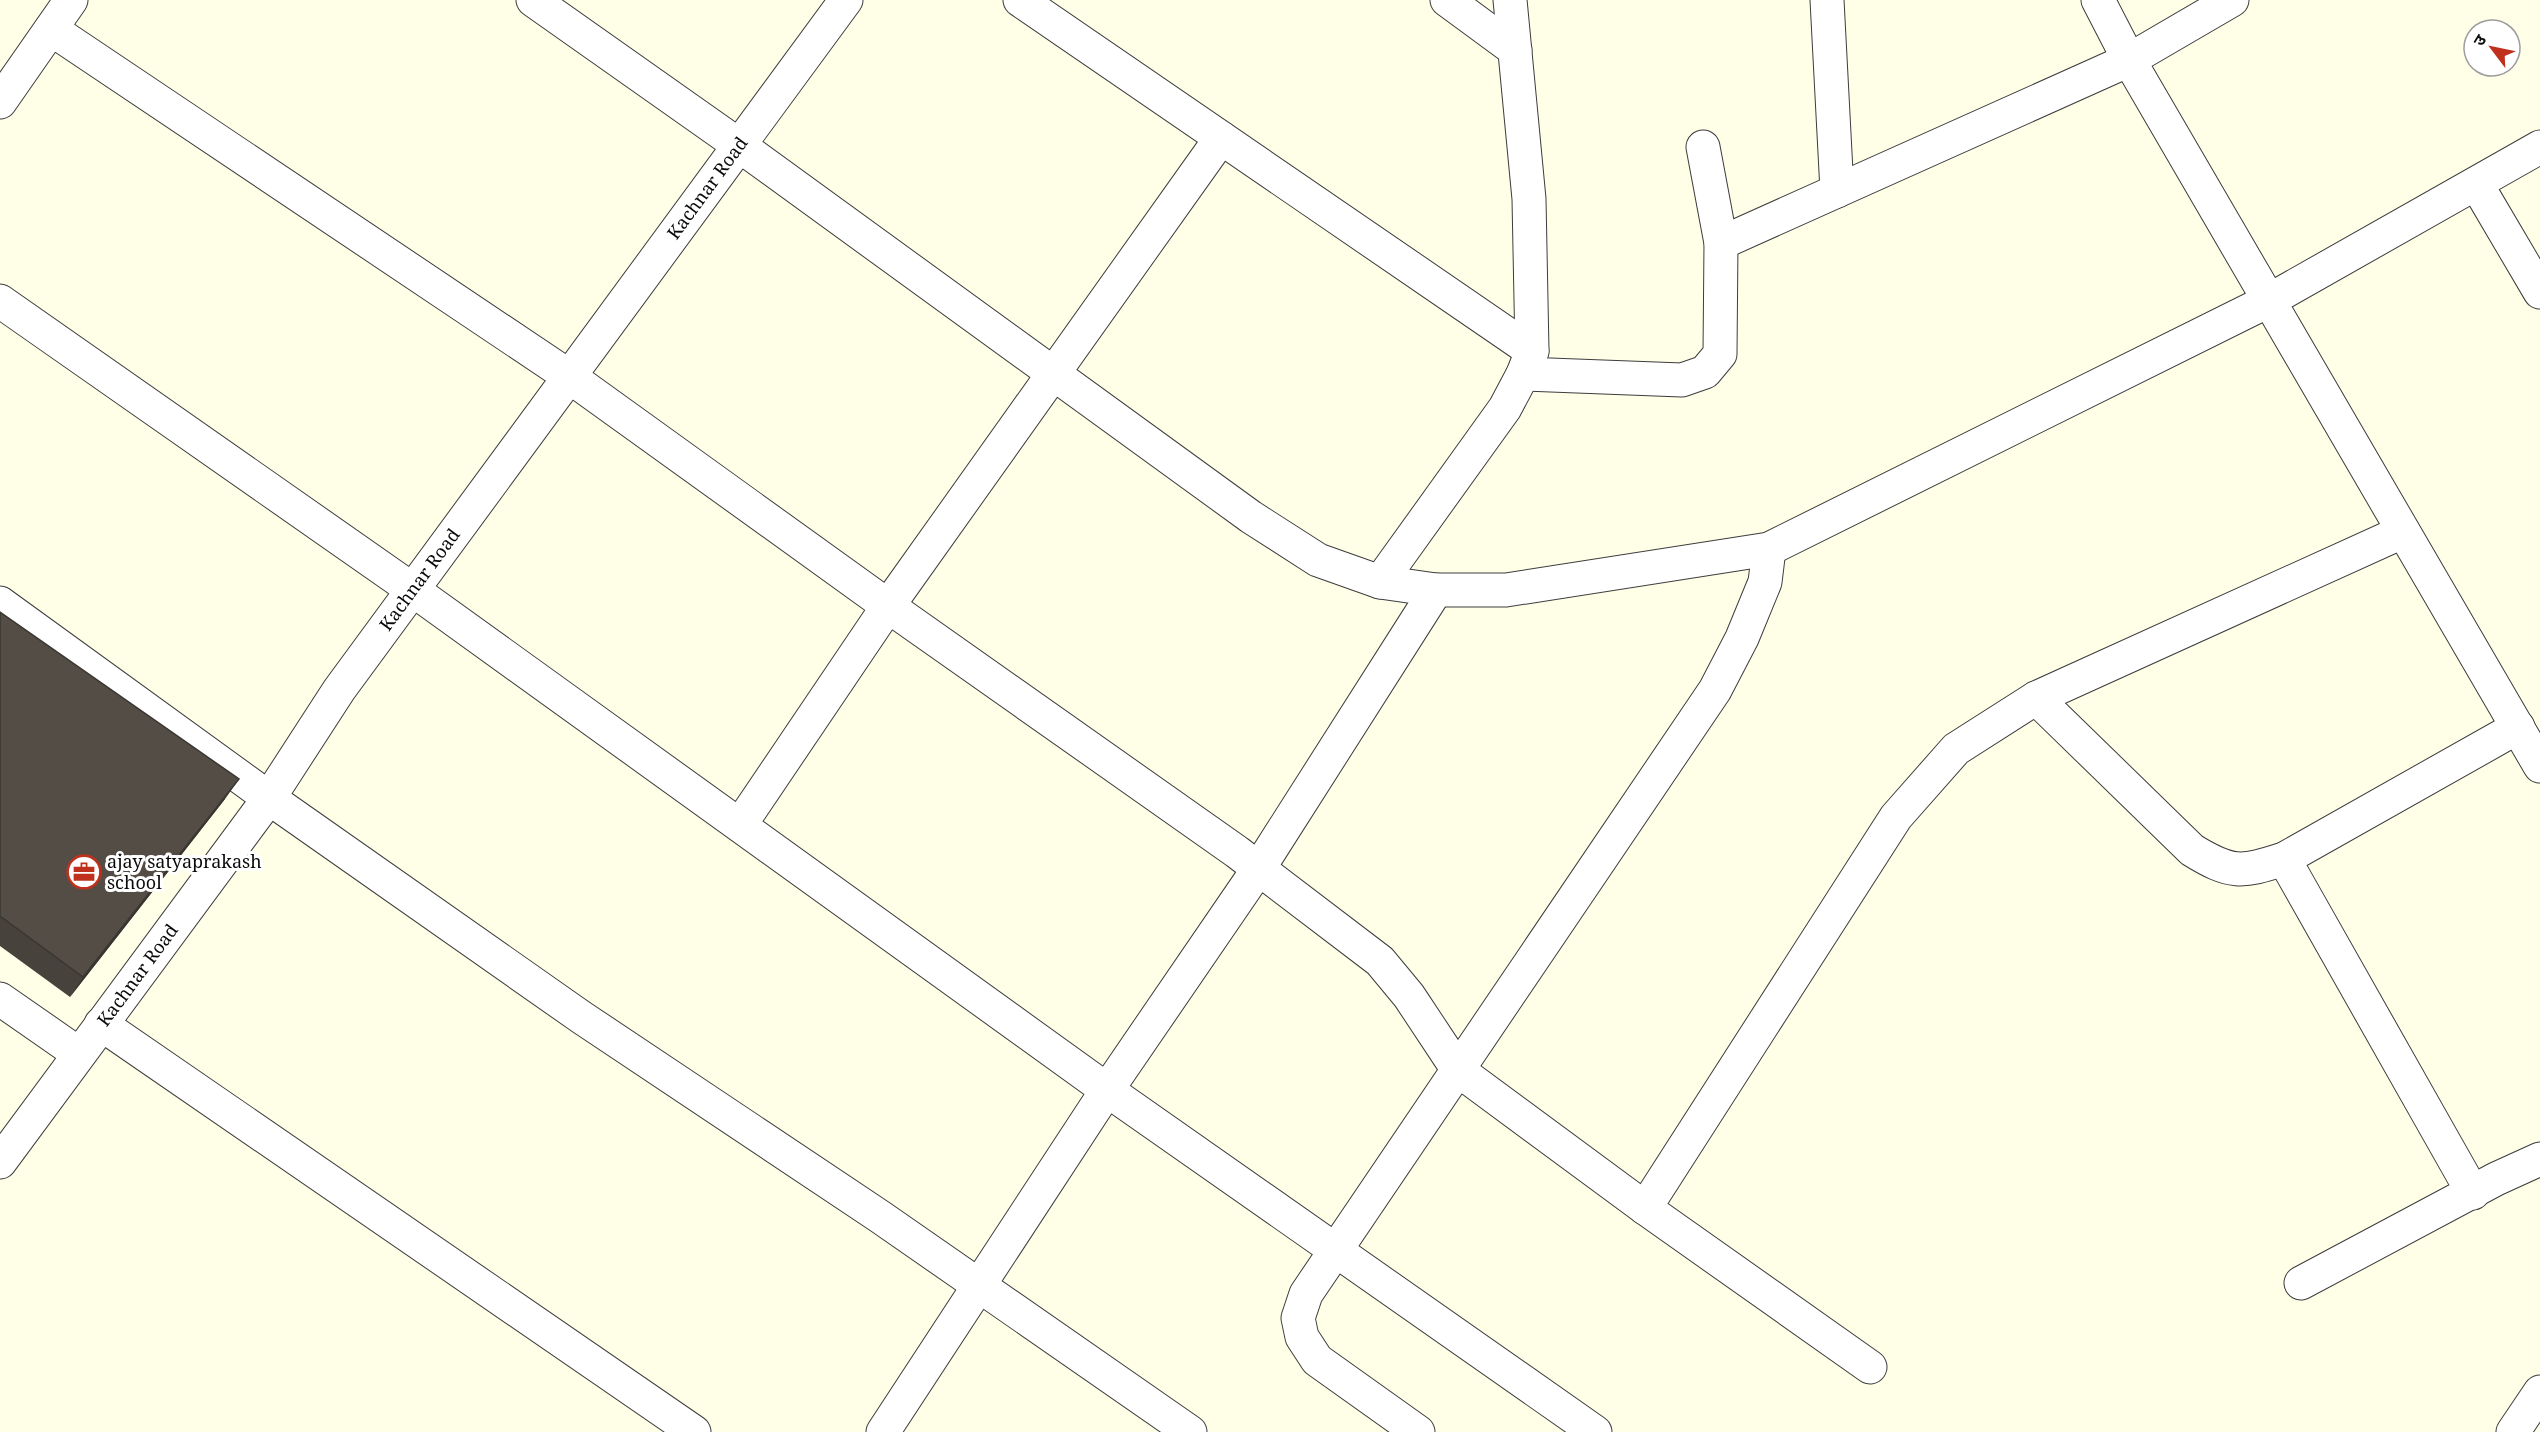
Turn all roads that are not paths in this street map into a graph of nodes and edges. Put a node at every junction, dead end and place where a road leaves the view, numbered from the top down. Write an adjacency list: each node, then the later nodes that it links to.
1 (71, 0): 10 (street)
2 (533, 0): 15 (street)
3 (846, 0): 15 (street, Kachnar Road)
4 (1020, 0): 14 (street)
5 (1447, 0): 11 (street)
6 (1510, 0): 11 (street)
7 (1827, 0): 19 (street)
8 (2098, 0): 12 (street)
9 (2232, 0): 12 (street)
10 (51, 29): 13 (street); 26 (street)
11 (1515, 50): 24 (street)
12 (2129, 60): 19 (street); 23 (street)
13 (0, 102)
14 (1221, 138): 24 (street); 25 (street)
15 (740, 146): 25 (street); 26 (street, Kachnar Road)
16 (1703, 147): 20 (street)
17 (2540, 147): 18 (street)
18 (2476, 185): 21 (street); 23 (street)
19 (1837, 191): 20 (street)
20 (1721, 243): 24 (street)
21 (2540, 292)
22 (0, 301): 30 (street)
23 (2268, 301): 27 (street); 28 (street)
24 (1527, 362): 29 (street)
25 (1052, 373): 29 (street); 33 (street)
26 (570, 377): 30 (street, Kachnar Road); 33 (street)
27 (2402, 532): 34 (street); 35 (street)
28 (1769, 549): 31 (street); 44 (street)
29 (1380, 582): 31 (street)
30 (413, 590): 37 (street, Kachnar Road); 38 (street)
31 (1436, 590): 40 (street)
32 (0, 603): 37 (street)
33 (888, 606): 38 (street); 40 (street)
34 (2036, 698): 39 (street); 49 (street)
35 (2518, 727): 36 (street); 39 (street)
36 (2540, 766)
37 (269, 798): 42 (street, Kachnar Road); 52 (street)
38 (740, 825): 45 (street)
39 (2284, 860): 48 (street)
40 (1259, 868): 44 (street); 45 (street)
41 (0, 999): 43 (street)
42 (100, 1024): 43 (street, Kachnar Road); 55 (street)
43 (79, 1054): 47 (street, Kachnar Road)
44 (1458, 1070): 49 (street); 50 (street)
45 (1107, 1090): 50 (street); 52 (street)
46 (2540, 1159): 48 (street)
47 (0, 1162)
48 (2473, 1193): 51 (street)
49 (1645, 1208): 53 (street)
50 (1337, 1251): 58 (street); 59 (street)
51 (2301, 1283)
52 (980, 1286): 56 (street); 57 (street)
53 (1870, 1367)
54 (2540, 1392): 60 (street)
55 (694, 1432)
56 (884, 1432)
57 (1190, 1432)
58 (1418, 1432)
59 (1595, 1432)
60 (2513, 1432)

